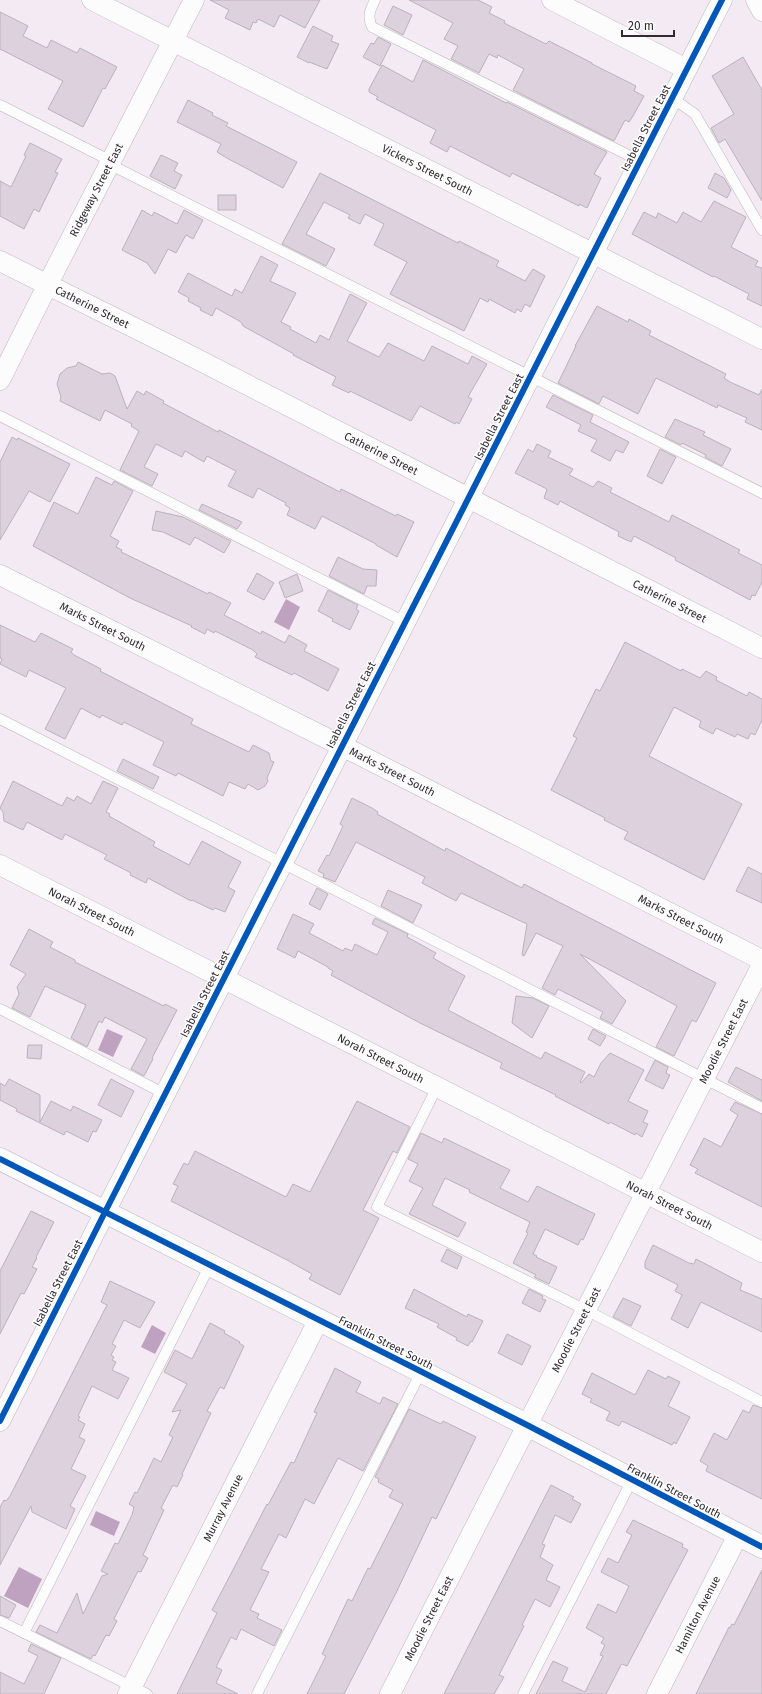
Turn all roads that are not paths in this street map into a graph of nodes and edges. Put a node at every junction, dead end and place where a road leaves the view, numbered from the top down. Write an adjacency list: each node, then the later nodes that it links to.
1 (92, 0): 8 (street, Vickers Street South)
2 (194, 0): 8 (street, Ridgeway Street East)
3 (375, 0): 12 (lane)
4 (552, 0): 9 (street)
5 (722, 0): 9 (street, Isabella Street East)
6 (756, 0): 7 (street)
7 (762, 11)
8 (172, 41): 13 (street, Ridgeway Street East); 15 (street, Vickers Street South)
9 (686, 69): 10 (street, Isabella Street East)
10 (672, 98): 12 (street, Isabella Street East); 14 (lane)
11 (0, 105): 13 (lane)
12 (640, 161): 15 (street, Isabella Street East)
13 (110, 163): 17 (street, Ridgeway Street East); 19 (lane)
14 (762, 230)
15 (594, 254): 18 (street, Vickers Street South); 19 (street, Isabella Street East)
16 (0, 261): 17 (street, Catherine Street)
17 (48, 284): 20 (street, Ridgeway Street East); 23 (street, Catherine Street)
18 (762, 339)
19 (530, 378): 22 (lane); 23 (street, Isabella Street East)
20 (0, 380)
21 (0, 416): 25 (lane)
22 (762, 493)
23 (468, 498): 25 (street, Isabella Street East); 26 (street, Catherine Street)
24 (0, 575): 28 (street, Marks Street South)
25 (405, 622): 28 (street, Isabella Street East)
26 (762, 648)
27 (0, 719): 29 (lane)
28 (342, 746): 29 (street, Isabella Street East); 31 (street, Marks Street South)
29 (283, 863): 33 (street, Isabella Street East); 35 (lane)
30 (0, 865): 33 (street, Norah Street South)
31 (762, 960)
32 (762, 965): 35 (street, Moodie Street East)
33 (225, 978): 36 (street, Norah Street South); 37 (street, Isabella Street East)
34 (0, 1009): 37 (lane)
35 (705, 1079): 38 (lane); 40 (street, Moodie Street East)
36 (437, 1087): 40 (street, Norah Street South); 44 (lane)
37 (165, 1094): 41 (street, Isabella Street East)
38 (762, 1108)
39 (1, 1160): 41 (street, Franklin Street South)
40 (646, 1192): 42 (street, Norah Street South); 44 (street, Moodie Street East)
41 (105, 1212): 43 (street, Franklin Street South); 48 (street, Isabella Street East)
42 (762, 1252)
43 (210, 1265): 45 (street, Franklin Street South); 54 (lane)
44 (586, 1310): 47 (lane); 49 (street, Moodie Street East)
45 (318, 1321): 46 (street, Franklin Street South); 55 (street, Murray Avenue)
46 (421, 1372): 49 (street, Franklin Street South); 56 (lane)
47 (762, 1402)
48 (0, 1420)
49 (527, 1425): 50 (street, Franklin Street South); 57 (street, Moodie Street East)
50 (632, 1480): 51 (street, Franklin Street South); 58 (lane)
51 (738, 1535): 52 (street, Franklin Street South); 59 (street, Hamilton Avenue)
52 (762, 1547)
53 (0, 1621): 54 (lane)
54 (24, 1633): 55 (lane)
55 (135, 1691)
56 (257, 1694)
57 (390, 1694)
58 (523, 1694)
59 (657, 1694)

